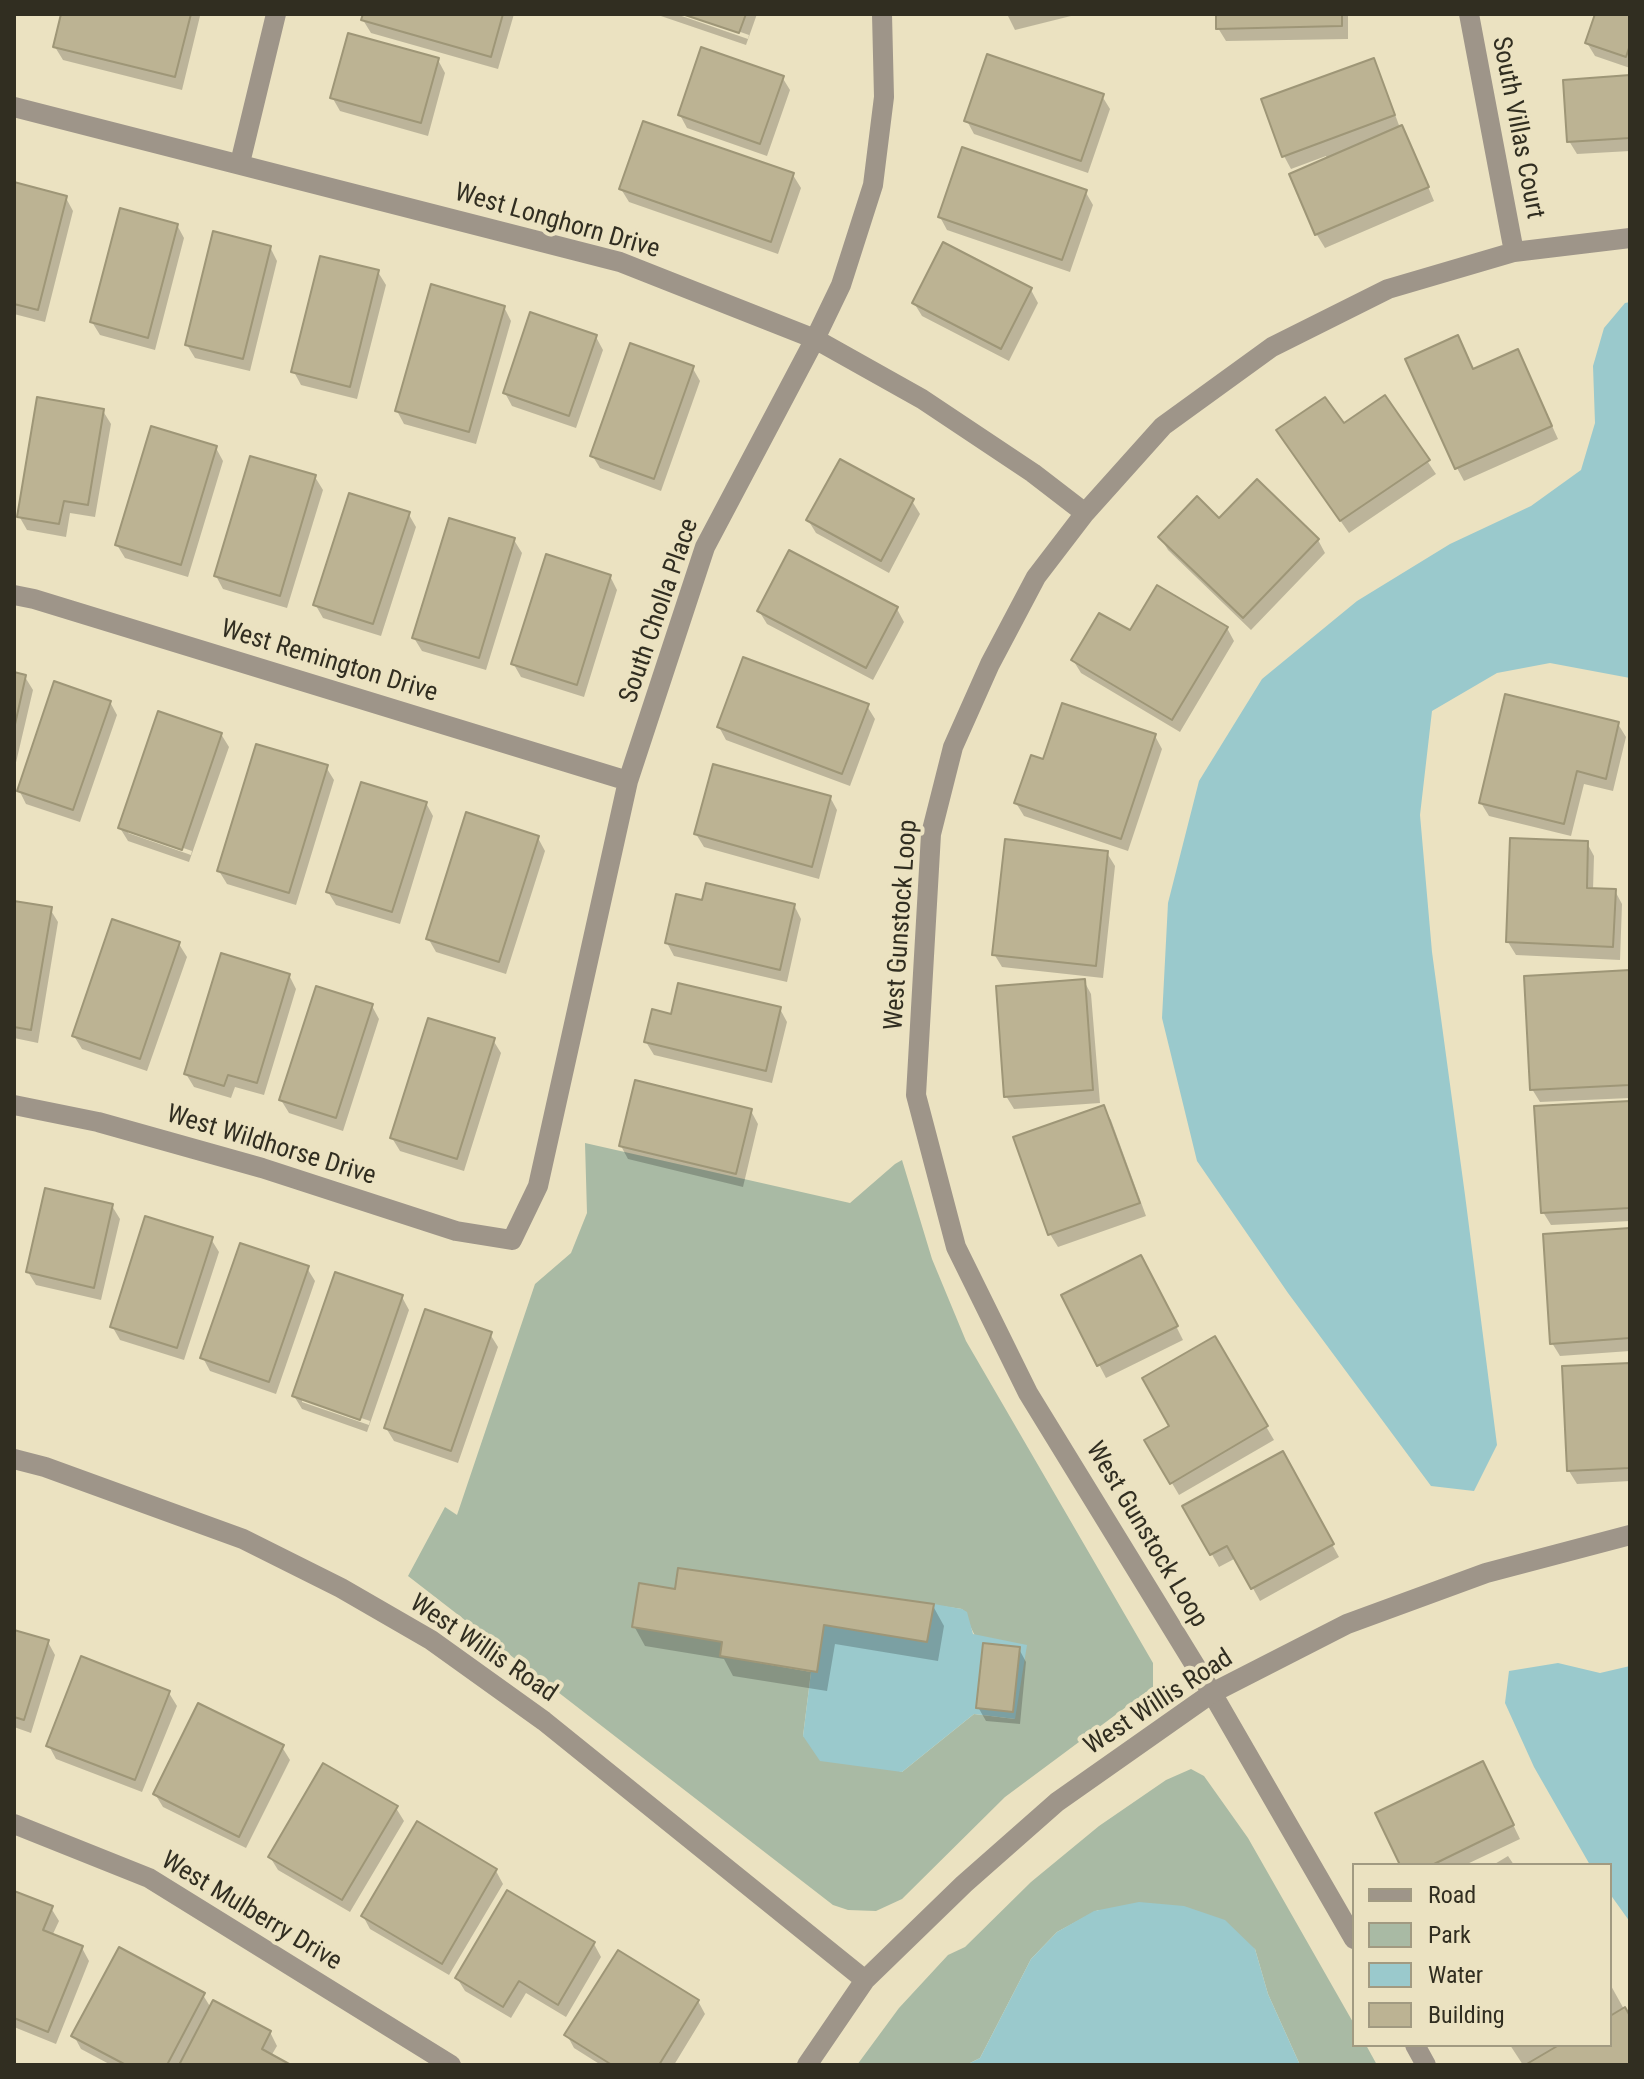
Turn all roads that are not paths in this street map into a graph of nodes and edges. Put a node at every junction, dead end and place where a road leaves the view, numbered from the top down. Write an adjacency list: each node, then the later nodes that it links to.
1 (276, 14): 5 (street)
2 (882, 14): 8 (street, South Cholla Place)
3 (1469, 14): 7 (street, South Villas Court)
4 (14, 107): 5 (street, West Longhorn Drive)
5 (240, 163): 8 (street, West Longhorn Drive)
6 (1630, 238): 7 (street, West Gunstock Loop)
7 (1514, 252): 9 (street, West Gunstock Loop)
8 (815, 339): 9 (street, West Longhorn Drive); 11 (street, South Cholla Place)
9 (1085, 513): 16 (street, West Gunstock Loop)
10 (14, 595): 11 (street, West Remington Drive)
11 (628, 781): 13 (street, South Cholla Place)
12 (14, 1105): 13 (street, West Wildhorse Drive)
13 (512, 1240)
14 (14, 1459): 19 (street, West Willis Road)
15 (1630, 1535): 16 (street, West Willis Road)
16 (1212, 1693): 18 (street, West Gunstock Loop); 19 (street, West Willis Road)
17 (14, 1824): 22 (street, West Mulberry Drive)
18 (1352, 1936)
19 (865, 1980): 21 (street, West Willis Road)
20 (1416, 2047): 23 (street)
21 (812, 2058)
22 (451, 2065)
23 (1426, 2065)

